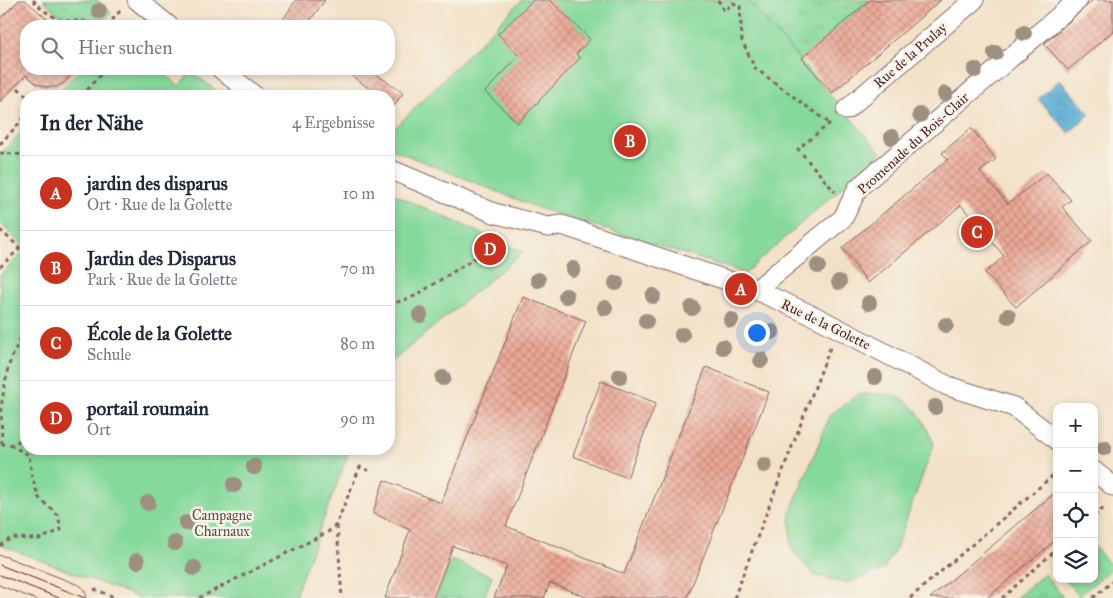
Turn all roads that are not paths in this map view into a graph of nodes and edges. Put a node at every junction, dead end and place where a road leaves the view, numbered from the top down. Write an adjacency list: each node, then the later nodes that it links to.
1 (137, 0): 4 (street)
2 (974, 0): 7 (street, Rue de la Prulay)
3 (1078, 0): 9 (street, Promenade du Bois-Clair)
4 (162, 20)
5 (229, 75): 6 (street)
6 (247, 90)
7 (846, 110)
8 (395, 172): 9 (street, Rue de la Golette)
9 (756, 290): 10 (street, Rue de la Golette)
10 (1053, 437)
11 (1098, 473): 12 (street)
12 (1113, 486)
13 (0, 570): 14 (street)
14 (72, 598)

